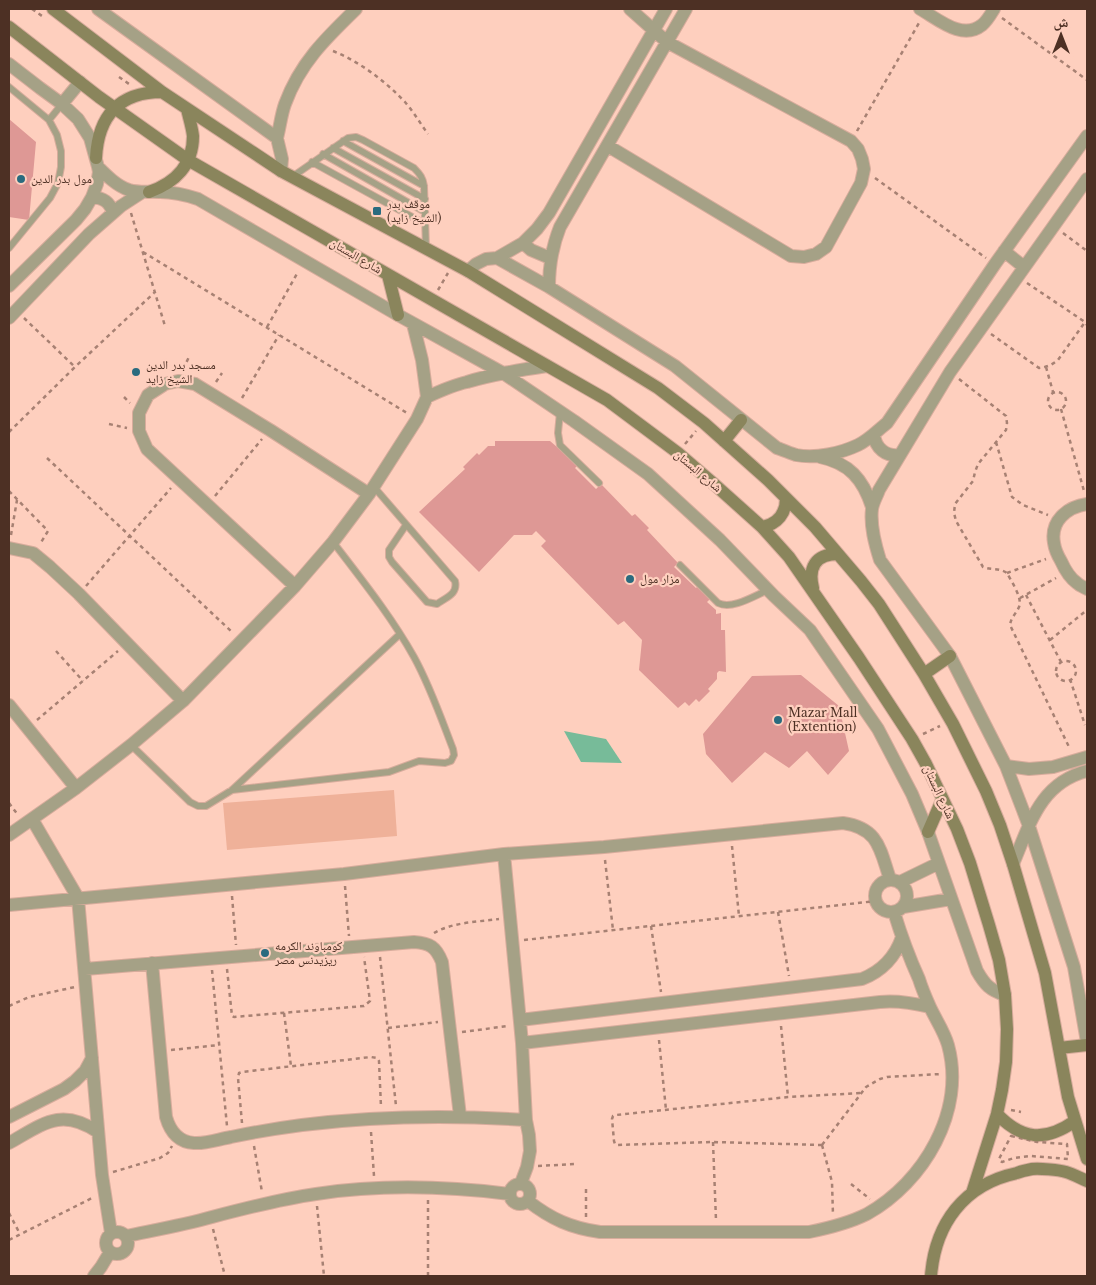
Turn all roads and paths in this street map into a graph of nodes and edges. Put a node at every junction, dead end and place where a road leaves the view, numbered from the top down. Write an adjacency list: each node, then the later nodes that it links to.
1 (32, 9): 10 (path)
2 (53, 9): 21 (street)
3 (98, 9): 28 (street)
4 (356, 9): 14 (street)
5 (630, 9): 12 (street)
6 (666, 9): 12 (street)
7 (686, 9): 13 (street)
8 (923, 10): 9 (street); 30 (path)
9 (993, 10): 17 (path)
10 (48, 21)
11 (9, 27): 18 (street, شارع البستان)
12 (654, 30): 13 (street); 49 (street)
13 (667, 42): 30 (street); 31 (street)
14 (320, 45): 26 (path); 28 (street)
15 (9, 64): 22 (street)
16 (116, 75): 20 (path)
17 (1087, 80)
18 (80, 82): 22 (street); 23 (street, شارع البستان)
19 (9, 87): 25 (lane)
20 (132, 87)
21 (162, 92): 23 (street); 24 (street)
22 (62, 104): 25 (lane); 36 (street)
23 (115, 108): 34 (street, شارع البستان); 36 (street)
24 (187, 109): 34 (street); 38 (street)
25 (49, 120): 50 (lane)
26 (428, 134)
27 (1087, 136): 52 (street)
28 (277, 138): 38 (street)
29 (343, 141): 32 (lane); 40 (lane); 40 (lane)
30 (851, 141): 37 (street)
31 (608, 146): 37 (street); 56 (street)
32 (332, 148): 33 (lane); 43 (lane)
33 (323, 154): 35 (lane); 46 (lane)
34 (188, 160): 41 (street); 62 (street, شارع البستان)
35 (312, 162): 38 (lane); 47 (lane)
36 (97, 163): 41 (street); 42 (street)
37 (864, 169): 59 (path)
38 (287, 174): 51 (street)
39 (1087, 179): 48 (street)
40 (424, 186): 43 (lane)
41 (145, 192): 44 (street); 57 (street)
42 (92, 197): 45 (street); 63 (street)
43 (425, 199): 46 (lane)
44 (127, 202): 45 (street); 54 (path)
45 (113, 212): 67 (street)
46 (425, 212): 47 (lane)
47 (425, 224): 51 (lane)
48 (1053, 226): 53 (path); 61 (street)
49 (523, 243): 55 (street); 56 (street)
50 (9, 248)
51 (426, 248): 58 (street)
52 (1004, 251): 59 (street); 61 (street)
53 (1087, 251)
54 (143, 252): 65 (path); 72 (path)
55 (498, 258): 60 (street); 64 (street)
56 (550, 258): 64 (street)
57 (304, 261): 68 (street); 72 (path)
58 (454, 263): 60 (street); 66 (path)
59 (994, 264): 92 (street)
60 (468, 271): 87 (street)
61 (1021, 272): 69 (path); 73 (street)
62 (388, 275): 68 (street); 75 (street, شارع البستان)
63 (9, 286)
64 (549, 287): 86 (street)
65 (155, 292): 71 (path); 76 (path)
66 (443, 294)
67 (12, 315): 76 (path)
68 (398, 315): 70 (street)
69 (1086, 323): 77 (path)
70 (413, 324): 79 (street); 82 (street)
71 (165, 326)
72 (267, 327): 74 (path)
73 (982, 327): 77 (path); 78 (street)
74 (279, 335): 81 (path); 85 (path)
75 (547, 366): 79 (street); 95 (street, شارع البستان)
76 (75, 367): 91 (path)
77 (1046, 367): 80 (path)
78 (950, 372): 94 (path); 96 (street)
79 (504, 373): 82 (street); 84 (street)
80 (1053, 392): 83 (path); 83 (path)
81 (242, 398)
82 (427, 398): 85 (street)
83 (1060, 409): 104 (path)
84 (560, 412): 100 (lane); 122 (street)
85 (417, 419): 102 (street)
86 (741, 420): 93 (street); 97 (street)
87 (704, 423): 93 (street); 95 (path)
88 (109, 424): 90 (path)
89 (270, 430): 90 (street); 102 (street); 106 (path)
90 (139, 431): 99 (street)
91 (9, 432)
92 (874, 434): 96 (street); 97 (street)
93 (724, 441): 103 (street)
94 (996, 442): 108 (path); 119 (path)
95 (678, 453): 110 (street, شارع البستان)
96 (900, 455): 107 (street)
97 (816, 456): 107 (street)
98 (47, 458): 112 (path)
99 (179, 480): 106 (street); 112 (path)
100 (599, 484)
101 (9, 491): 105 (path)
102 (372, 491): 109 (lane); 113 (street)
103 (786, 498): 110 (street); 115 (street)
104 (1086, 498): 108 (street)
105 (17, 500): 111 (path); 114 (path)
106 (207, 506): 120 (street)
107 (872, 507): 133 (street)
108 (1059, 519): 116 (street)
109 (406, 524): 109 (lane)
110 (762, 527): 124 (street, شارع البستان)
111 (48, 531)
112 (130, 536): 123 (path); 129 (path)
113 (333, 542): 120 (street); 128 (lane)
114 (10, 543): 123 (street)
115 (838, 554): 124 (street); 135 (street)
116 (1058, 555): 118 (street); 119 (path)
117 (680, 565): 122 (lane)
118 (1066, 572): 121 (street); 125 (path)
119 (1007, 573): 126 (path)
120 (295, 586): 129 (street)
121 (1087, 589)
122 (768, 590): 153 (street)
123 (79, 594): 131 (street)
124 (814, 594): 143 (street, شارع البستان)
125 (1026, 595): 126 (path); 130 (path)
126 (1020, 598): 145 (path)
127 (1087, 610): 130 (path)
128 (400, 634): 149 (lane); 149 (lane)
129 (242, 640): 138 (street)
130 (1050, 640): 134 (path)
131 (127, 643): 137 (path); 138 (street)
132 (56, 651): 137 (path)
133 (950, 656): 135 (street); 146 (street)
134 (1061, 662): 136 (path); 136 (path)
135 (924, 674): 140 (street)
136 (1070, 679): 141 (path)
137 (82, 681): 142 (path)
138 (182, 701): 144 (street)
139 (9, 705): 142 (street)
140 (951, 720): 143 (path); 159 (street)
141 (1085, 725)
142 (27, 728): 148 (street)
143 (912, 739): 150 (street, شارع البستان)
144 (131, 745): 148 (street); 149 (lane)
145 (1082, 759): 146 (street)
146 (1006, 766): 152 (street)
147 (1087, 771): 152 (street)
148 (76, 788): 151 (street)
149 (232, 790)
150 (942, 800): 153 (street); 184 (street, شارع البستان)
151 (32, 819): 155 (street); 163 (street)
152 (1030, 826): 159 (street); 197 (street)
153 (928, 832): 158 (street)
154 (731, 833): 156 (street); 161 (street); 169 (path)
155 (9, 835)
156 (604, 847): 157 (street); 172 (path)
157 (504, 854): 160 (street); 170 (street)
158 (939, 863): 161 (street); 164 (street)
159 (1013, 864): 199 (street)
160 (344, 874): 162 (street); 177 (path)
161 (895, 881): 165 (street); 167 (street)
162 (231, 884): 163 (street); 178 (path)
163 (78, 898): 166 (street); 181 (street)
164 (951, 899): 167 (street); 184 (street)
165 (876, 901): 167 (street); 168 (path)
166 (9, 904)
167 (899, 909): 173 (street)
168 (778, 912): 169 (path); 183 (path)
169 (740, 916): 171 (path)
170 (511, 918): 174 (street); 175 (path)
171 (651, 926): 172 (path); 186 (path)
172 (613, 930): 174 (path)
173 (902, 938): 183 (street); 188 (street)
174 (513, 941): 192 (street)
175 (424, 943): 176 (street); 193 (street)
176 (378, 945): 177 (street); 195 (path)
177 (357, 947): 178 (street); 189 (path)
178 (232, 957): 179 (street); 189 (path)
179 (210, 958): 180 (street); 198 (path)
180 (152, 963): 181 (street); 200 (street)
181 (85, 969): 182 (street)
182 (86, 984): 187 (path); 201 (street)
183 (790, 988): 185 (street)
184 (1005, 995): 207 (street, شارع البستان)
185 (716, 997): 186 (street); 191 (street)
186 (663, 1003): 192 (street)
187 (9, 1006)
188 (930, 1007): 190 (street); 203 (street)
189 (284, 1013): 202 (path)
190 (779, 1013): 191 (street); 205 (path)
191 (717, 1020): 194 (street)
192 (520, 1022): 193 (path); 196 (street)
193 (449, 1027): 195 (path); 208 (street)
194 (657, 1027): 196 (street); 206 (path)
195 (388, 1028): 209 (path)
196 (522, 1043): 212 (street)
197 (1087, 1043): 199 (street)
198 (219, 1044): 200 (path); 218 (path)
199 (1059, 1048): 213 (street)
200 (160, 1051): 216 (street)
201 (92, 1058): 210 (street); 214 (street)
202 (291, 1066): 211 (path); 215 (path)
203 (952, 1073): 204 (path); 238 (street)
204 (861, 1093): 205 (path); 221 (path)
205 (788, 1097): 206 (path)
206 (666, 1110): 220 (path)
207 (997, 1114): 213 (street); 233 (street, شارع البستان)
208 (460, 1116): 209 (street); 212 (street)
209 (398, 1117): 211 (street)
210 (9, 1118)
211 (376, 1118): 215 (street); 230 (path)
212 (526, 1120): 224 (street)
213 (1075, 1122): 222 (street)
214 (98, 1132): 219 (street); 225 (street)
215 (247, 1134): 218 (street); 237 (path)
216 (175, 1135): 218 (street); 225 (path)
217 (1011, 1136): 217 (path)
218 (228, 1137)
219 (9, 1142)
220 (713, 1142): 221 (path); 243 (path)
221 (822, 1145): 241 (path)
222 (1087, 1158)
223 (574, 1164): 224 (path)
224 (527, 1167): 227 (street)
225 (102, 1175): 232 (street)
226 (1087, 1181): 233 (street)
227 (521, 1183): 235 (street); 236 (street)
228 (850, 1184): 238 (path)
229 (428, 1187): 230 (street); 235 (street); 252 (path)
230 (375, 1188): 234 (street)
231 (586, 1189): 242 (path)
232 (104, 1191): 244 (street); 245 (path)
233 (972, 1193): 253 (street)
234 (316, 1194): 237 (street); 251 (path)
235 (510, 1194): 236 (street)
236 (528, 1201): 242 (street)
237 (264, 1203): 240 (street)
238 (879, 1206): 241 (street)
239 (9, 1212): 245 (path)
240 (211, 1218): 246 (street); 250 (path)
241 (833, 1227): 243 (street)
242 (586, 1230): 243 (street)
243 (716, 1231)
244 (111, 1233): 246 (street); 248 (street)
245 (20, 1234): 247 (path)
246 (126, 1236): 248 (street)
247 (9, 1240)
248 (110, 1252): 249 (street)
249 (94, 1276)
250 (225, 1276)
251 (324, 1276)
252 (428, 1276)
253 (931, 1276)

